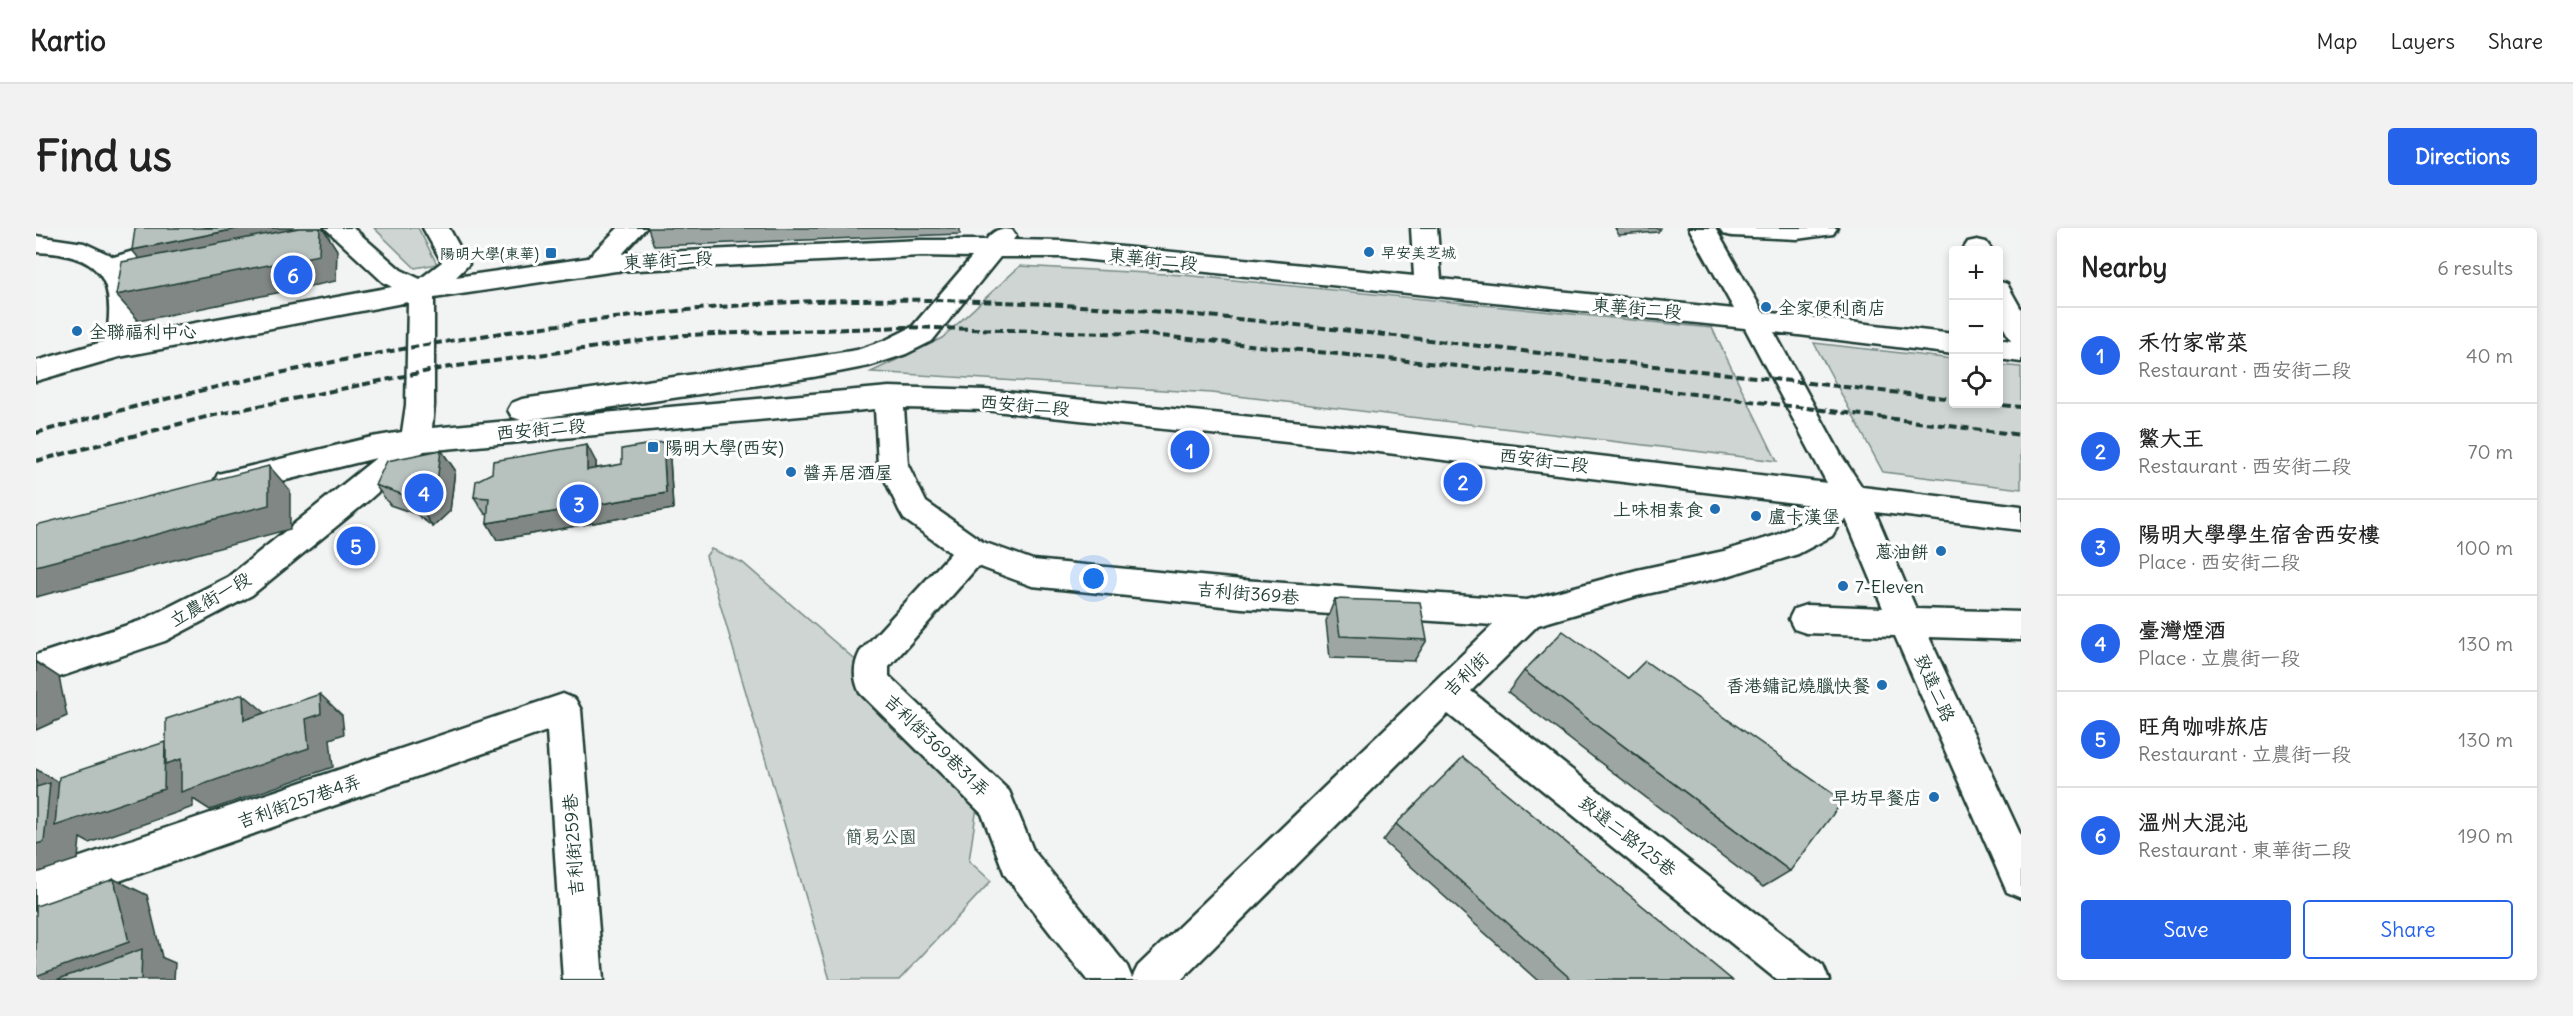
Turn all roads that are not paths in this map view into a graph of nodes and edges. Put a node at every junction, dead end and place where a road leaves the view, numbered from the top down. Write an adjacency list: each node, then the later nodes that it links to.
1 (235, 228): 12 (street)
2 (338, 228): 14 (street)
3 (436, 228): 14 (street)
4 (633, 228): 11 (street)
5 (1424, 228): 13 (street)
6 (1702, 228): 16 (street, 致遠二路)
7 (1732, 228): 8 (street)
8 (1824, 228)
9 (1002, 238): 11 (street, 東華街二段); 13 (street, 東華街二段); 24 (street)
10 (36, 244): 12 (street)
11 (597, 265): 14 (street, 東華街二段)
12 (109, 267): 19 (street)
13 (1428, 288): 16 (street, 東華街二段)
14 (421, 291): 19 (street, 東華街二段); 24 (street)
15 (2003, 300): 17 (street)
16 (1754, 320): 18 (street, 東華街二段); 26 (street, 致遠二路)
17 (2021, 335)
18 (1949, 344)
19 (119, 347): 22 (street, 東華街二段)
20 (2003, 350): 21 (street)
21 (2021, 352)
22 (36, 370)
23 (889, 397): 24 (street, 西安街二段); 26 (street, 西安街二段); 28 (street, 吉利街369巷)
24 (416, 441): 25 (street, 西安街二段); 33 (street, 立農街一段)
25 (204, 488)
26 (1852, 496): 27 (street, 西安街二段); 29 (street, 吉利街); 31 (street, 致遠二路)
27 (2021, 518)
28 (972, 551): 29 (street, 吉利街369巷); 39 (street, 吉利街369巷31弄)
29 (1527, 614): 34 (street, 吉利街)
30 (1806, 619): 31 (street)
31 (1905, 621): 32 (street); 36 (street, 致遠二路)
32 (2021, 626)
33 (36, 670)
34 (1447, 692): 40 (street, 吉利街); 41 (street, 致遠二路125巷)
35 (563, 710): 37 (street, 吉利街257巷4弄); 38 (street, 吉利街259巷)
36 (2021, 879)
37 (36, 891)
38 (583, 980)
39 (1113, 980)
40 (1152, 980)
41 (1809, 980)

